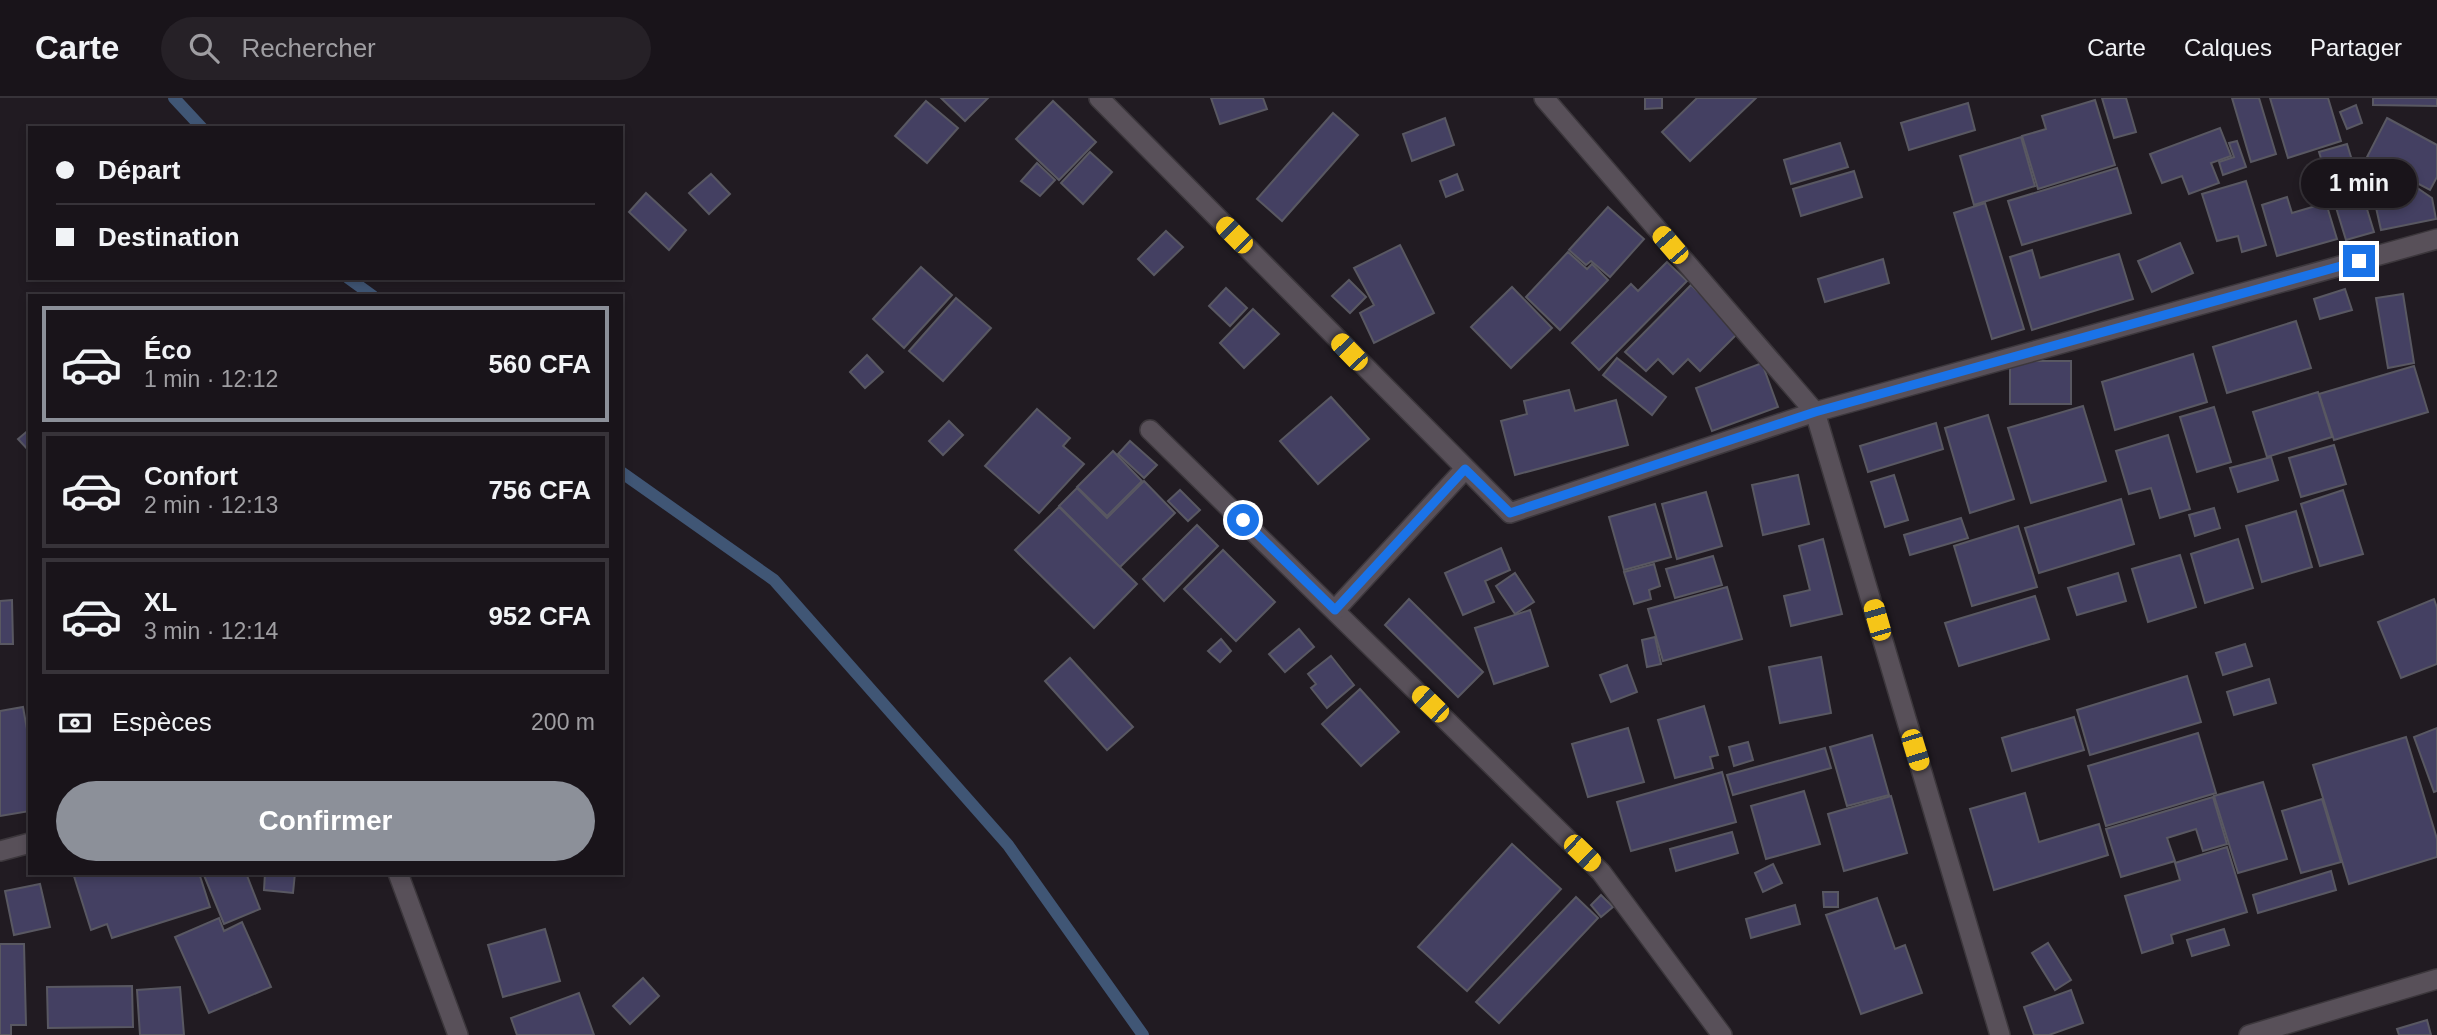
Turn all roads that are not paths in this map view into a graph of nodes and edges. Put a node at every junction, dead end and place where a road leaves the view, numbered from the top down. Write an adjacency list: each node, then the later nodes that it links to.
1 (1099, 98): 6 (street)
2 (1544, 98): 4 (street)
3 (2437, 239): 4 (street)
4 (1815, 412): 6 (street); 14 (street)
5 (1150, 430): 7 (street)
6 (1465, 469): 7 (street)
7 (1335, 610): 13 (street)
8 (28, 843): 9 (street)
9 (0, 850)
10 (399, 875): 12 (street)
11 (2437, 979): 15 (street)
12 (458, 1035)
13 (1722, 1035)
14 (2000, 1035)
15 (2249, 1035)

